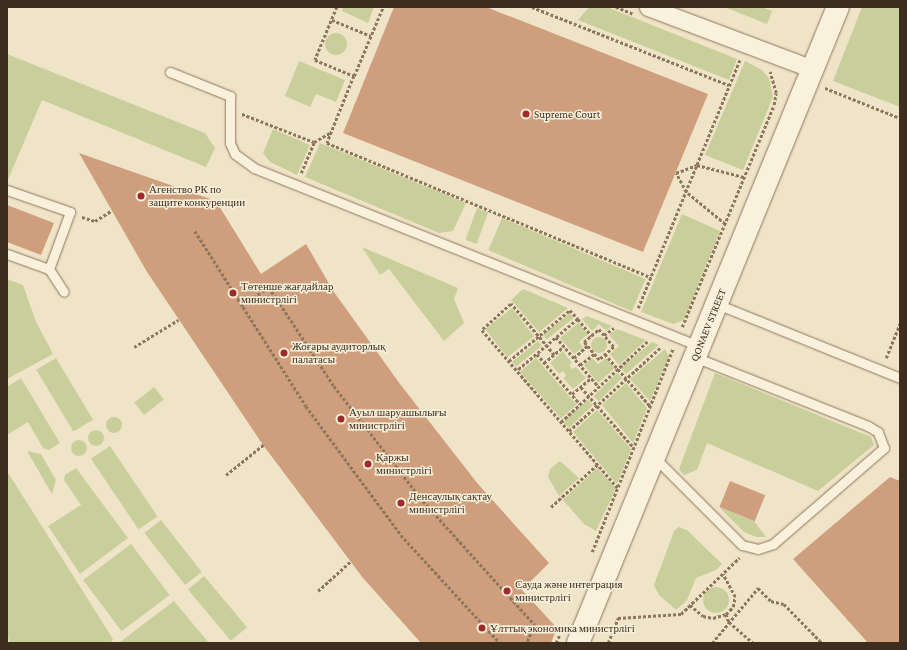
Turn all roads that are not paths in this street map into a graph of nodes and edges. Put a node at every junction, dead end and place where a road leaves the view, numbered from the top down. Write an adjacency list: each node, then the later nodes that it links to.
1 (838, 7): 4 (street, QONAEV STREET)
2 (643, 11): 4 (street)
3 (170, 72): 10 (lane)
4 (810, 75): 9 (street, QONAEV STREET)
5 (7, 190): 7 (lane)
6 (7, 254): 7 (lane)
7 (49, 269): 8 (lane)
8 (64, 292)
9 (716, 304): 10 (street, QONAEV STREET); 11 (lane)
10 (697, 352): 12 (street, QONAEV STREET); 12 (lane)
11 (900, 378)
12 (654, 457): 13 (street, QONAEV STREET)
13 (578, 643)

